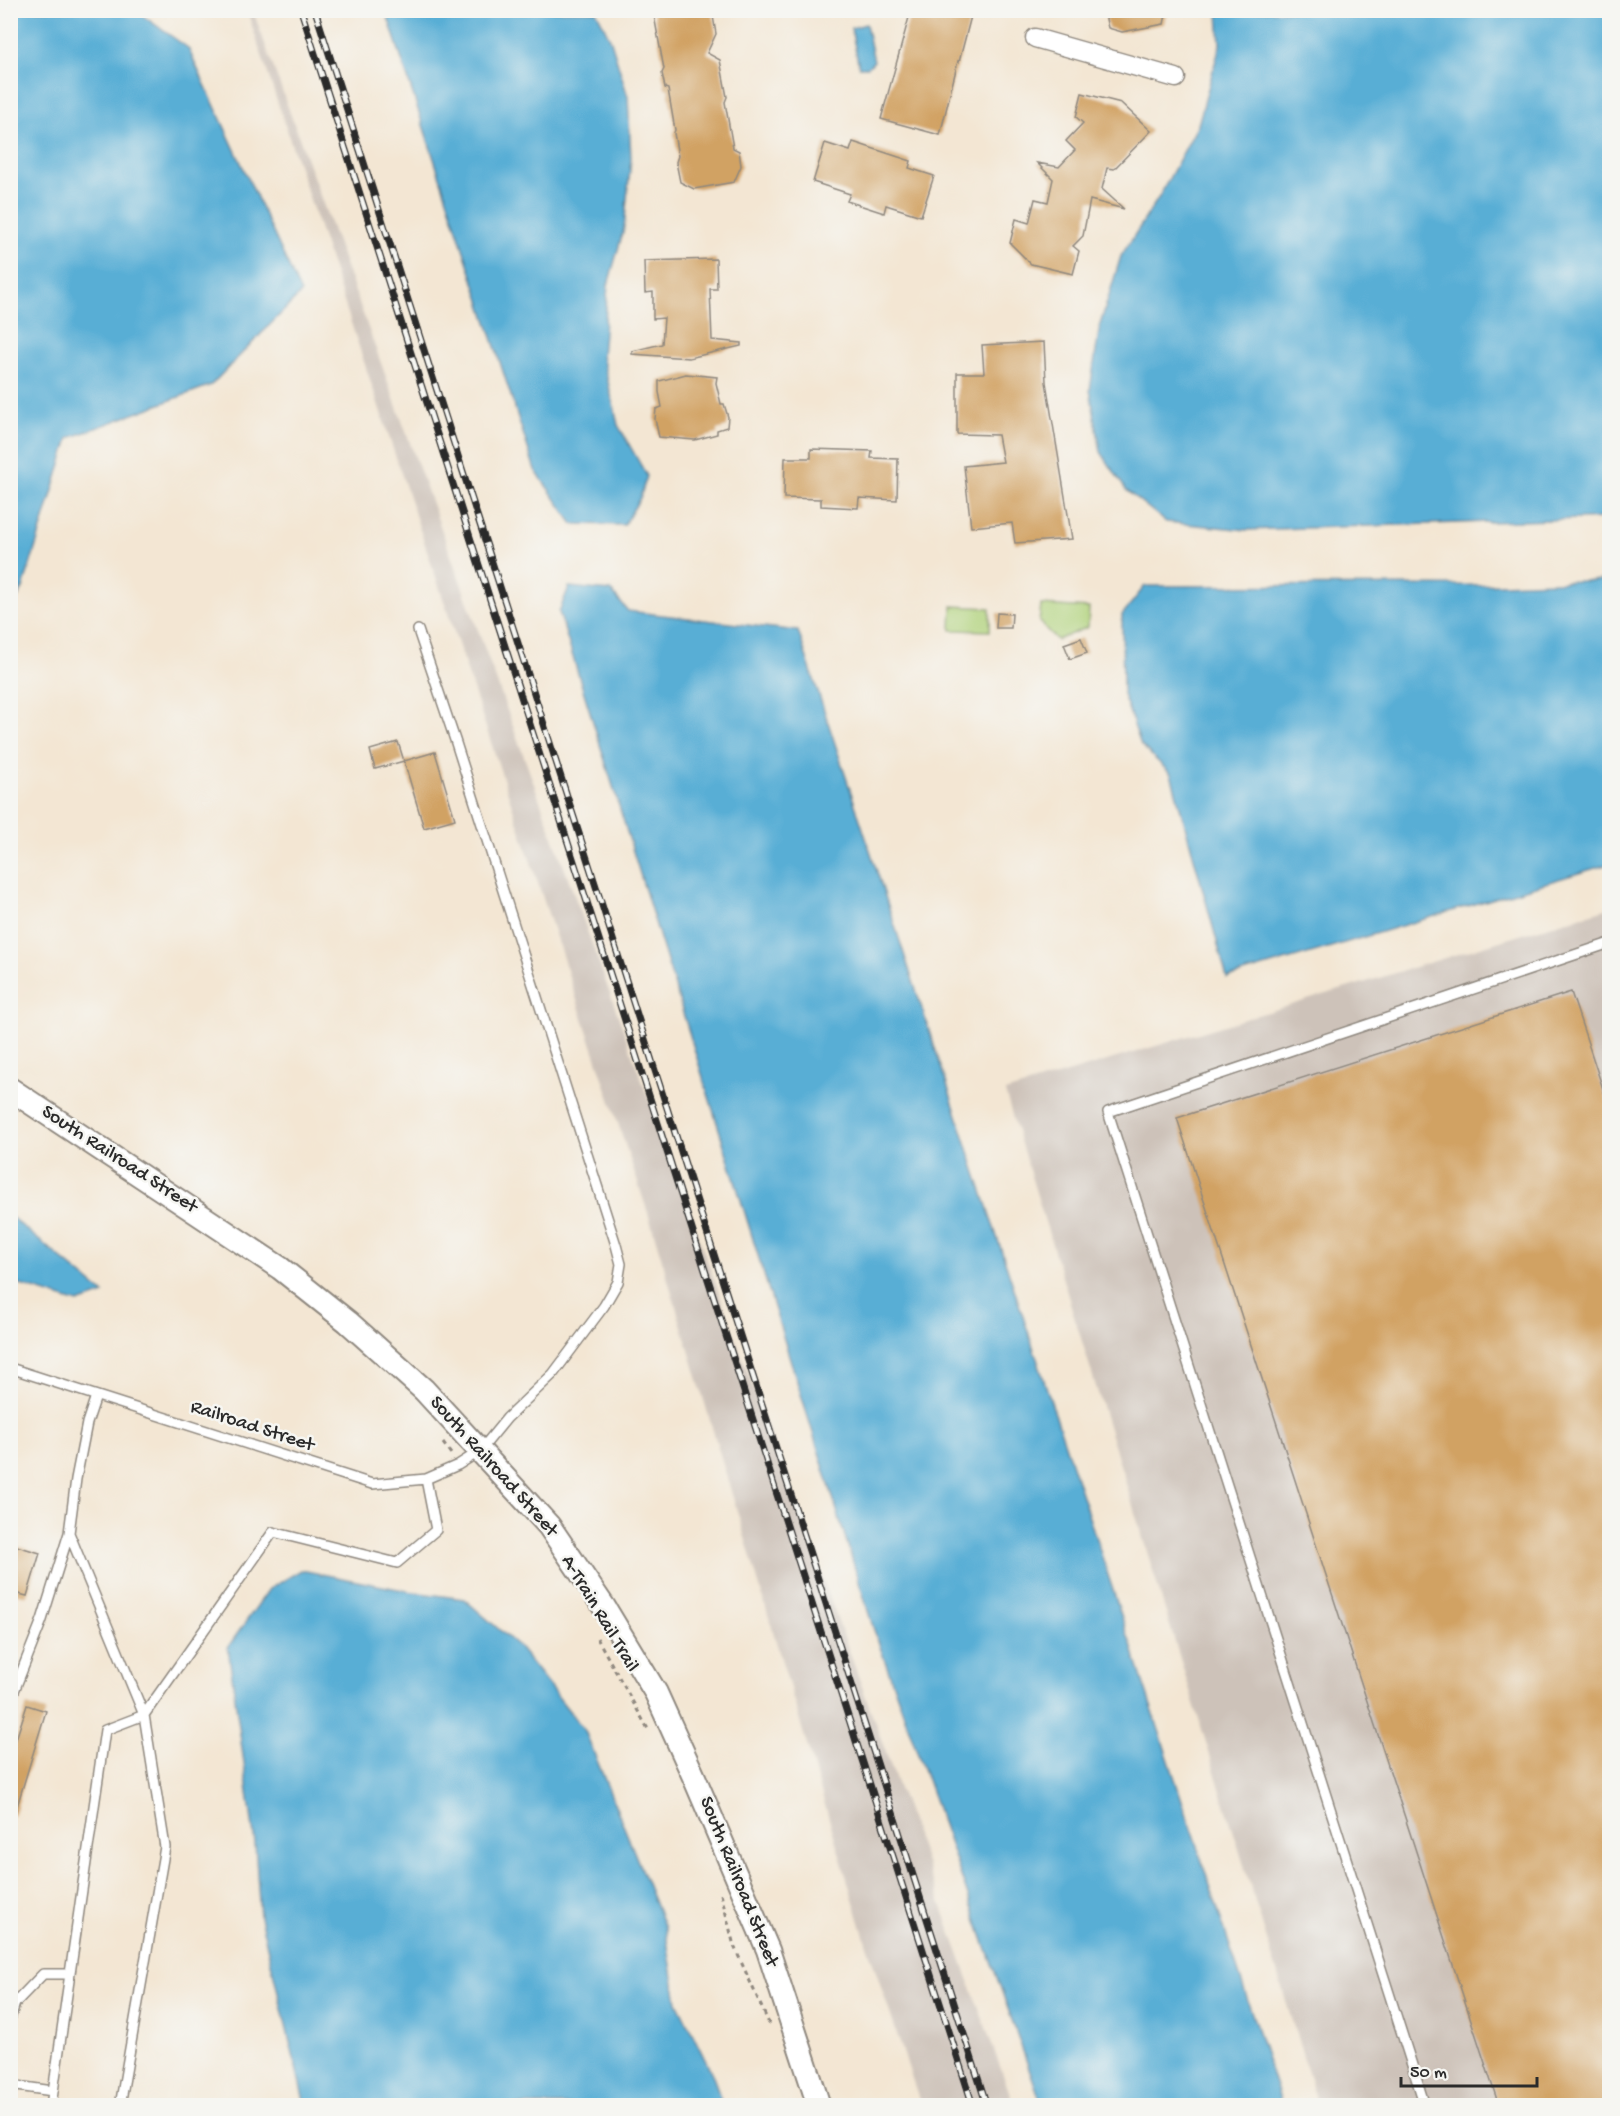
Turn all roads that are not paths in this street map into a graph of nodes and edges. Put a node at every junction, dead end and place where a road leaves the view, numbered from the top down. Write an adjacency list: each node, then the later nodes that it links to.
1 (1035, 38): 2 (street)
2 (1176, 78)
3 (418, 630): 8 (lane, Railroad Street)
4 (1610, 943): 20 (lane)
5 (10, 1089): 8 (street, South Railroad Street)
6 (10, 1368): 7 (lane, Railroad Street)
7 (96, 1396): 9 (lane, Railroad Street); 10 (lane)
8 (480, 1451): 9 (lane, Railroad Street); 19 (street, South Railroad Street)
9 (426, 1479): 12 (lane)
10 (69, 1533): 11 (lane); 12 (lane)
11 (10, 1701)
12 (144, 1715): 13 (lane); 18 (lane)
13 (70, 1974): 14 (lane); 16 (lane)
14 (10, 2019)
15 (10, 2085): 16 (lane)
16 (53, 2091): 17 (lane)
17 (51, 2106)
18 (120, 2106)
19 (819, 2106)
20 (1425, 2106)

